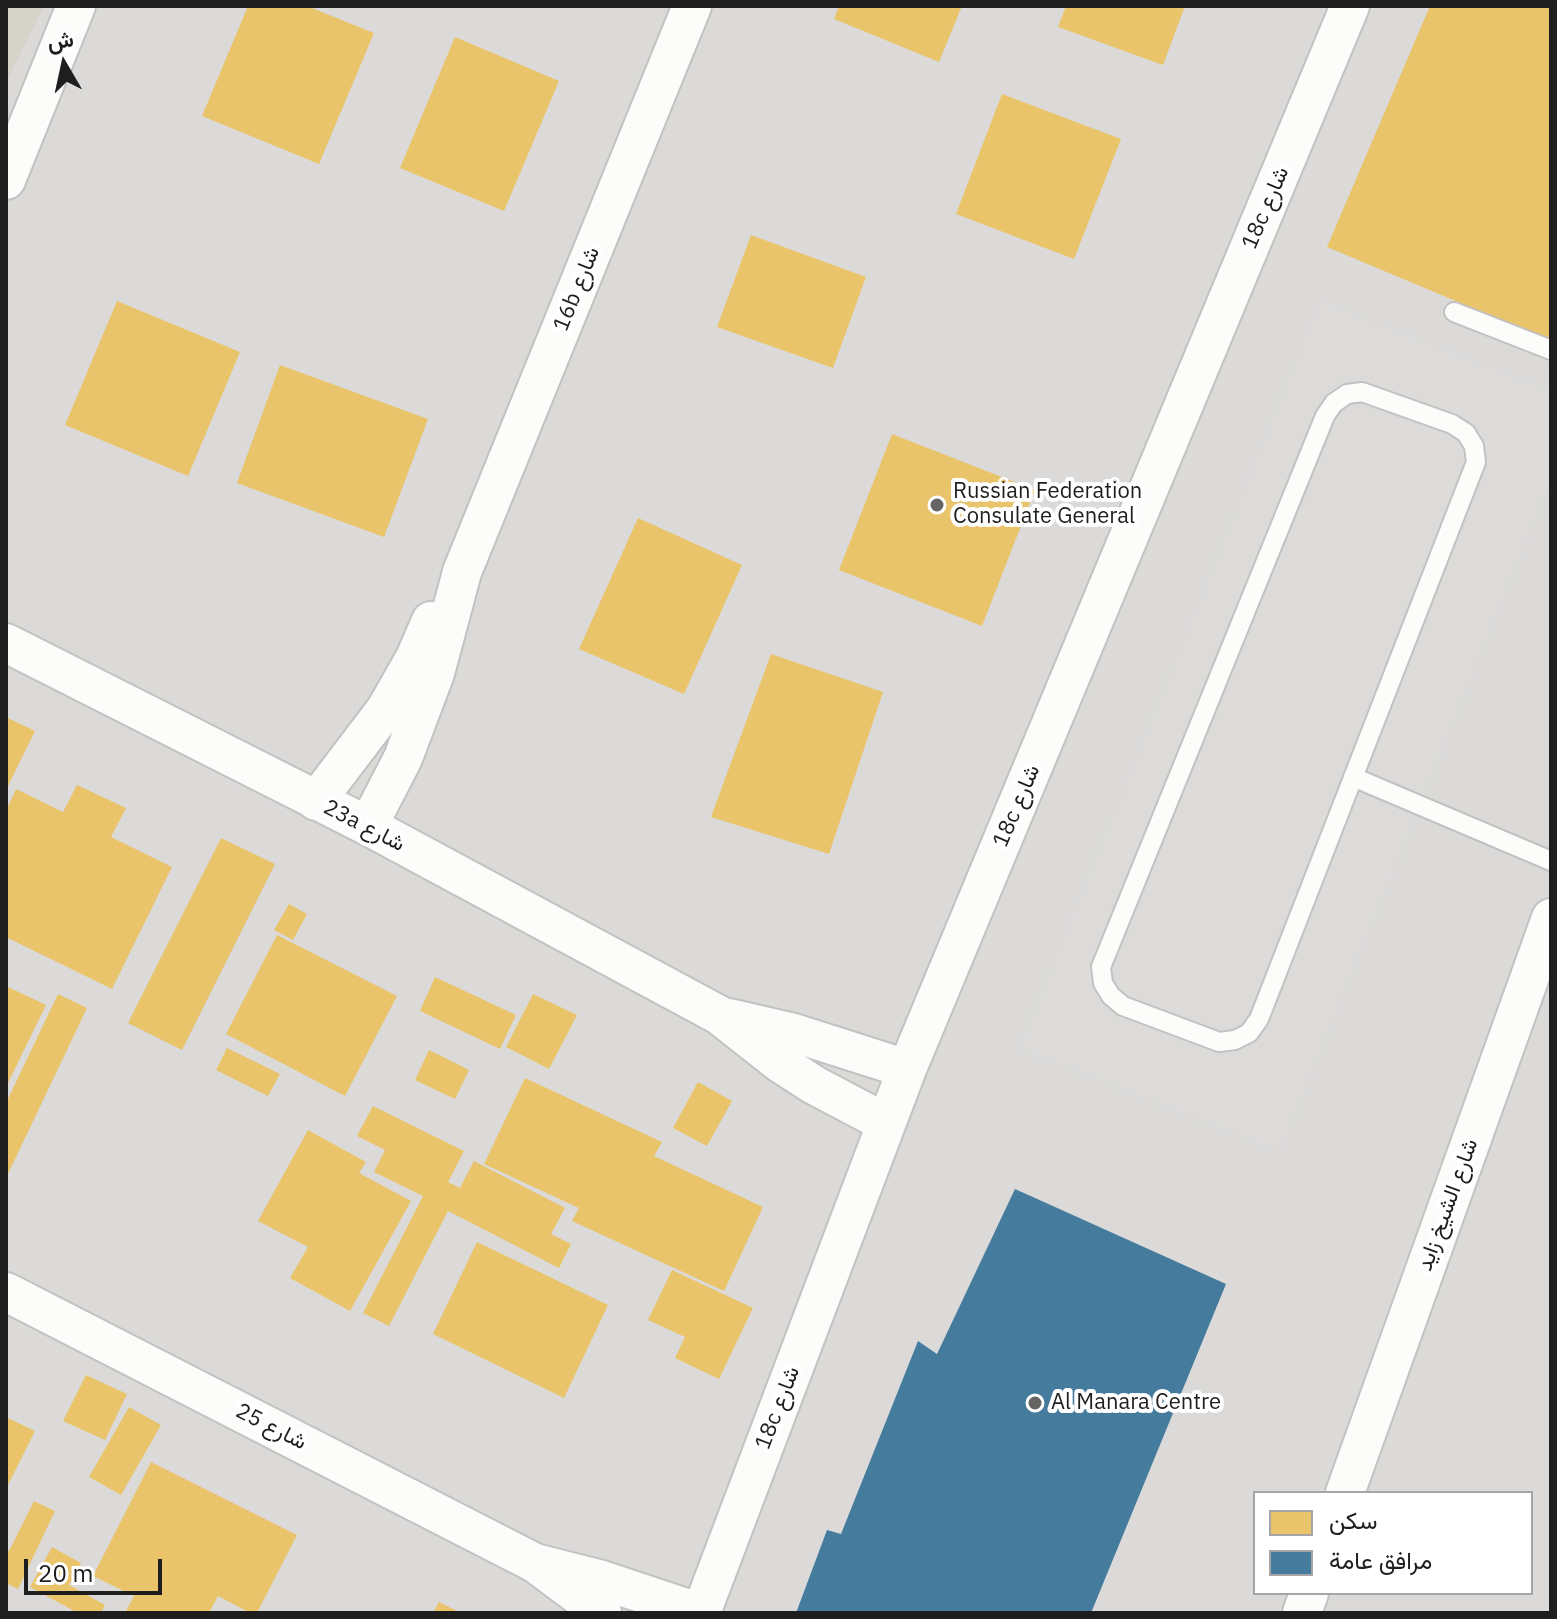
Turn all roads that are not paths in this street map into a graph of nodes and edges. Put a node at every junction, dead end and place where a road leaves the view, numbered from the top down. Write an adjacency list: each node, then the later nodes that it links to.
1 (76, 6): 4 (street)
2 (692, 6): 7 (street, 16b شارع)
3 (1350, 6): 15 (street, 18c شارع)
4 (6, 180)
5 (1454, 312): 6 (lane)
6 (1551, 350)
7 (462, 572): 10 (street, 16b شارع); 11 (street, 16b شارع)
8 (6, 643): 10 (street, 23a شارع)
9 (1353, 777): 9 (lane); 12 (lane)
10 (316, 801): 11 (street, 23a شارع)
11 (368, 826): 14 (street, 23a شارع)
12 (1551, 861)
13 (1551, 918): 18 (street, شارع الشيخ زايد)
14 (719, 1015): 15 (street, 23a شارع); 16 (street, 23a شارع)
15 (907, 1069): 16 (street, 18c شارع)
16 (886, 1123): 21 (street, 18c شارع)
17 (6, 1292): 19 (street, شارع 25)
18 (1346, 1491)
19 (535, 1563): 20 (street, شارع 25); 21 (street, شارع 25)
20 (602, 1613)
21 (701, 1613)

